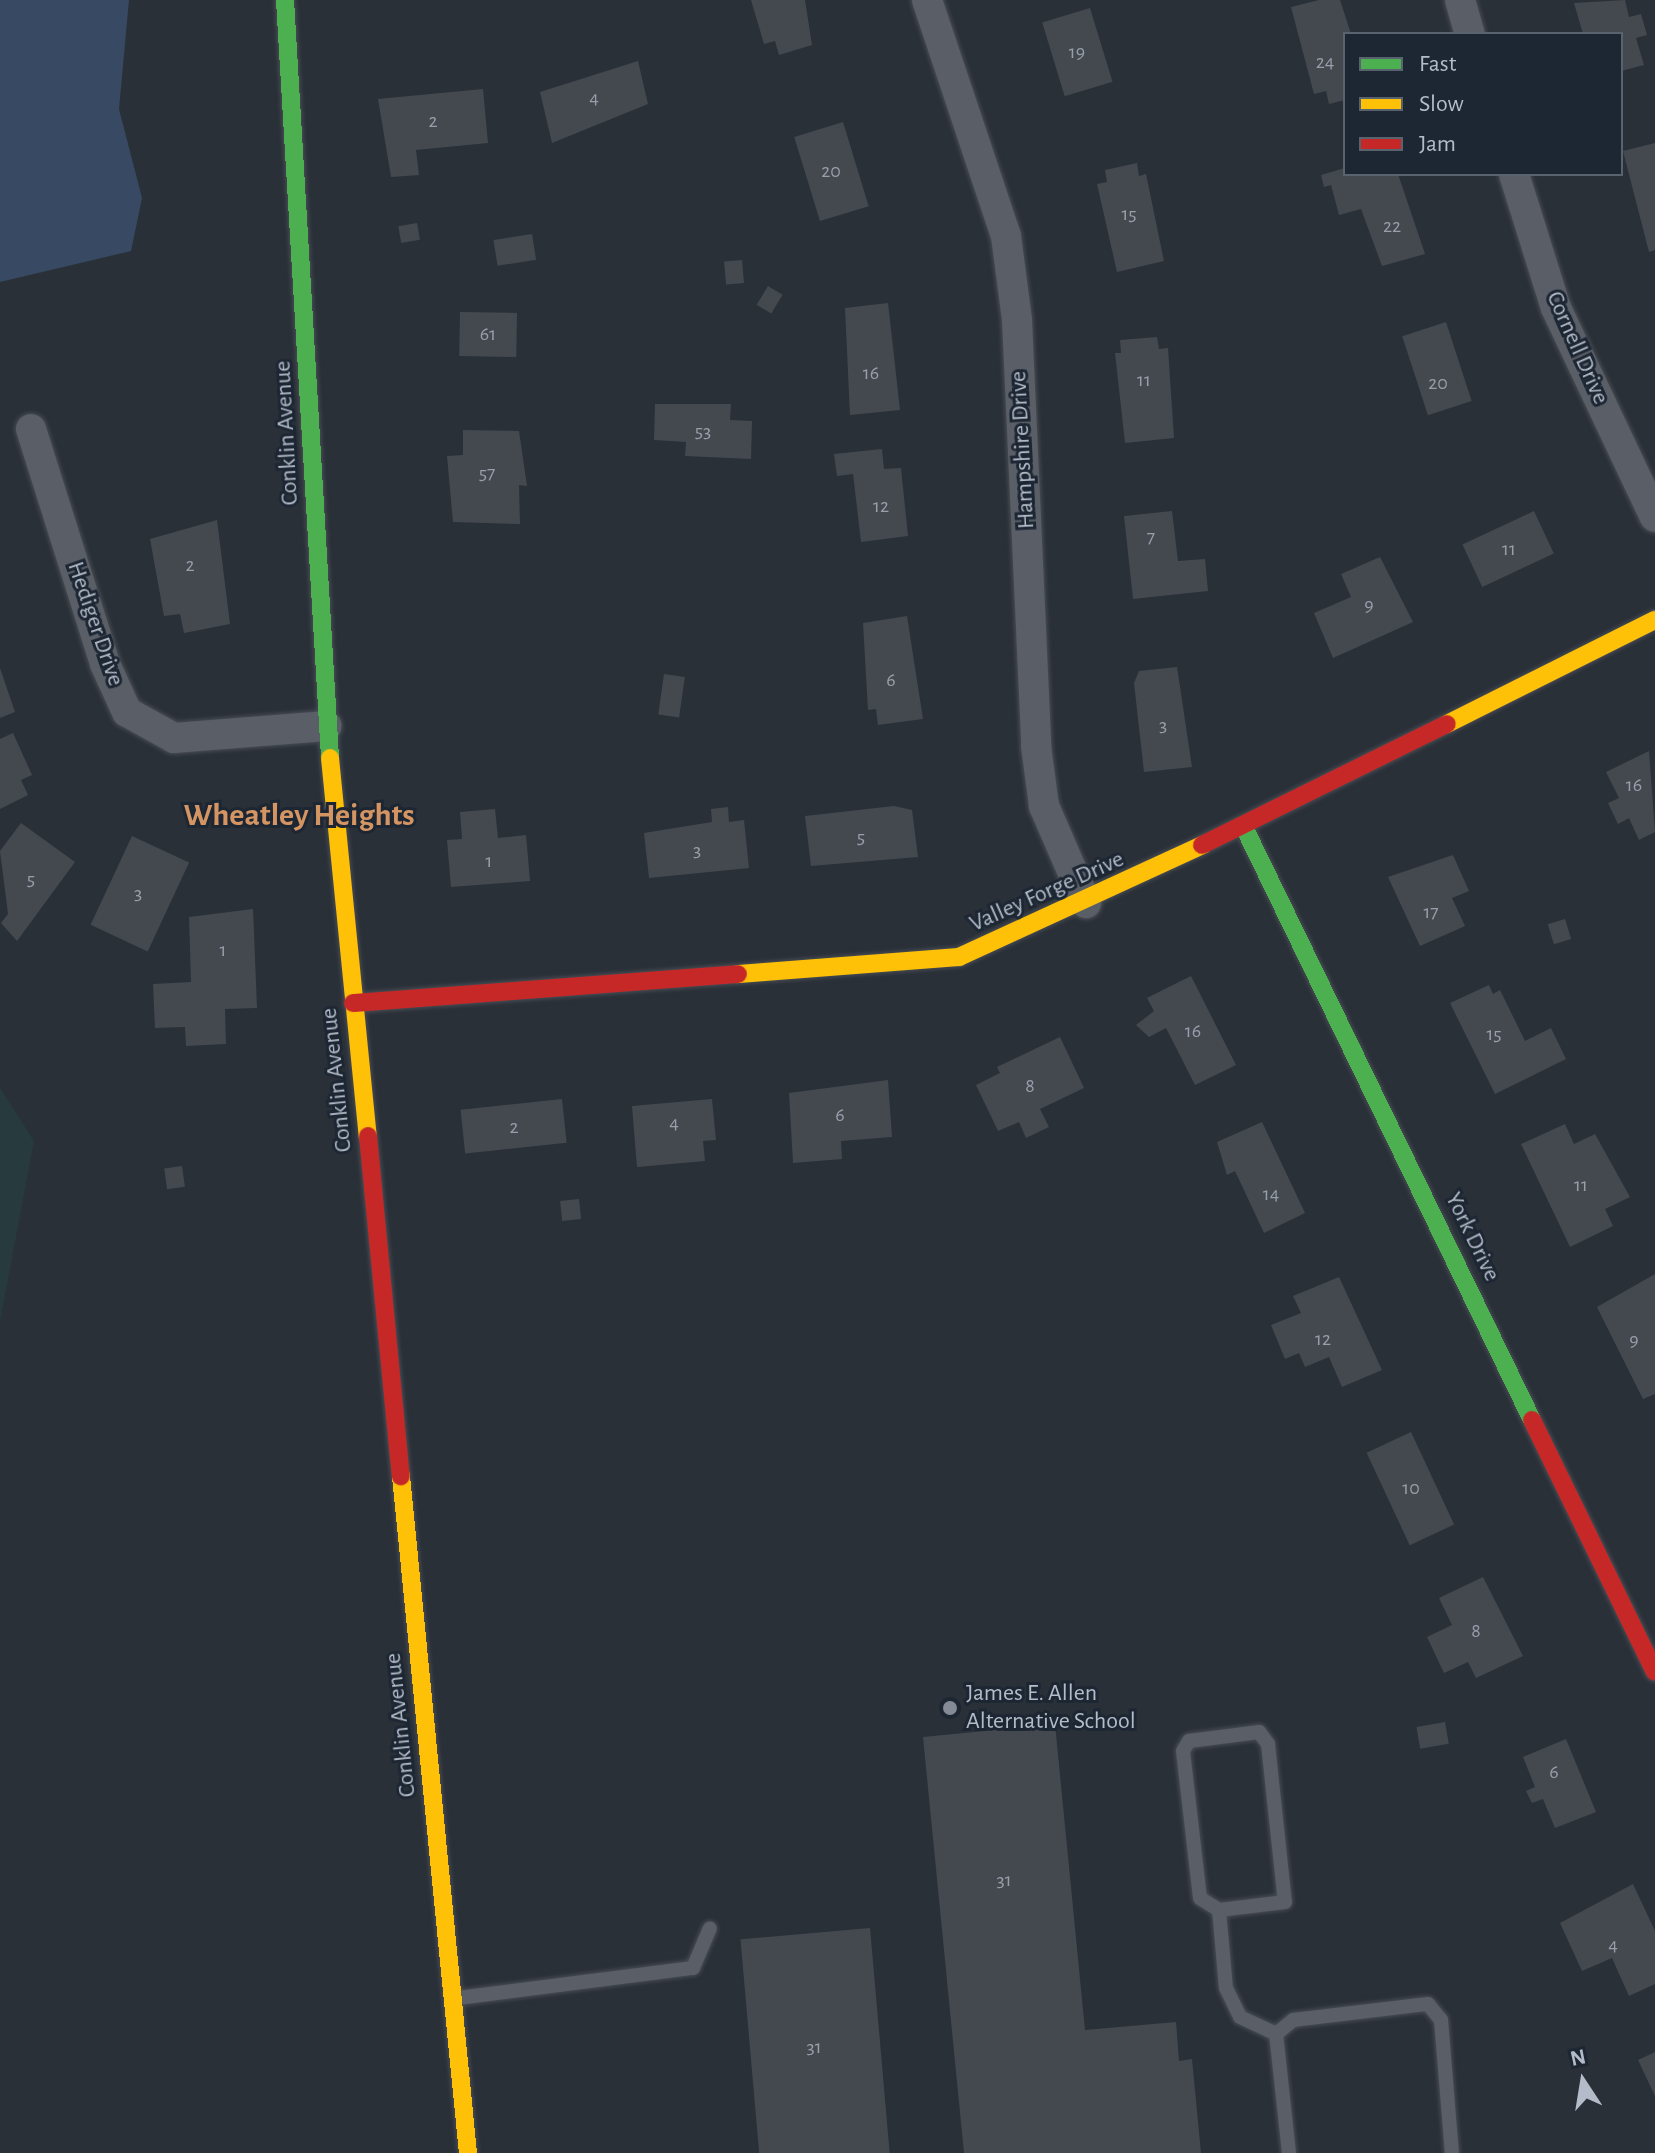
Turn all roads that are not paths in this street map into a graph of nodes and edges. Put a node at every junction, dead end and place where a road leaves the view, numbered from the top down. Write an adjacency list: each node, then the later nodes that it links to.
1 (285, 0): 9 (street, Conklin Avenue)
2 (927, 0): 11 (street, Hampshire Drive)
3 (1460, 0): 4 (street)
4 (1469, 32)
5 (1515, 176): 7 (street, Cornell Drive)
6 (31, 429): 9 (street, Hediger Drive)
7 (1655, 517)
8 (1655, 620): 10 (street, Valley Forge Drive)
9 (327, 726): 12 (street, Conklin Avenue)
10 (1243, 825): 11 (street, Valley Forge Drive); 13 (street, York Drive)
11 (1086, 903): 12 (street, Valley Forge Drive)
12 (353, 1003): 16 (street, Conklin Avenue)
13 (1655, 1672)
14 (1219, 1910): 14 (lane); 17 (lane)
15 (710, 1928): 16 (lane)
16 (453, 1999): 18 (street, Conklin Avenue)
17 (1276, 2034): 19 (lane); 20 (lane)
18 (468, 2153)
19 (1289, 2153)
20 (1452, 2153)

